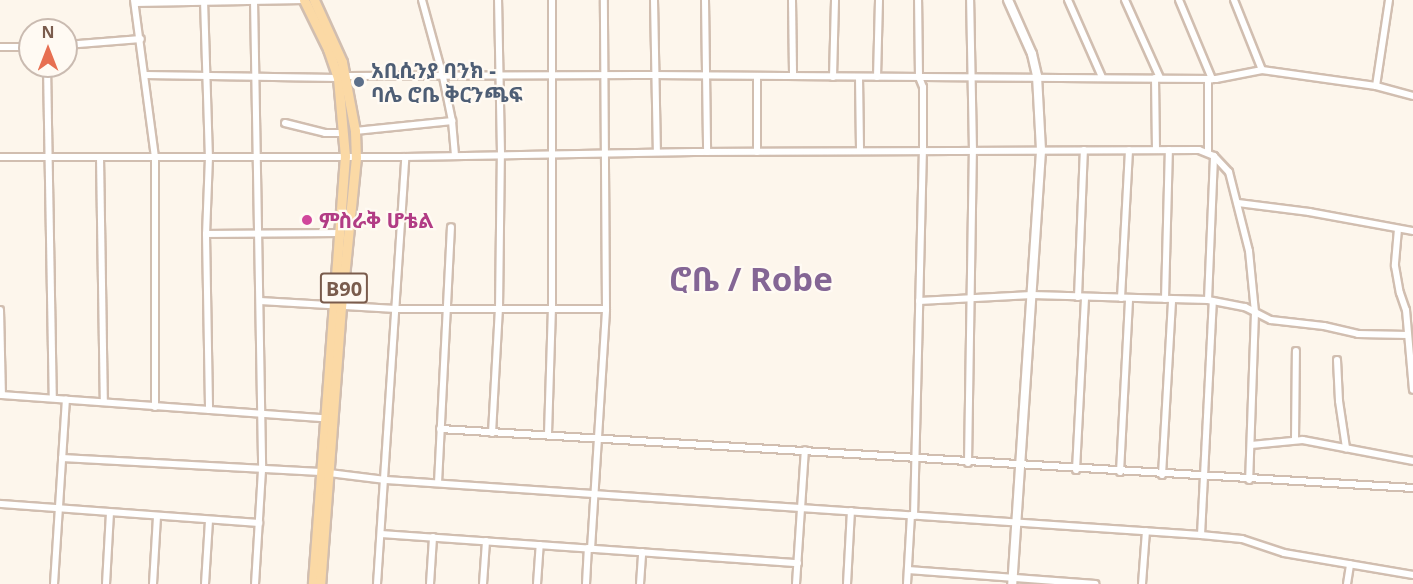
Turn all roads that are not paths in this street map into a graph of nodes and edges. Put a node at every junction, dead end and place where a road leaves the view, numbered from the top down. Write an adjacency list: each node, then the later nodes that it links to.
1 (304, 0): 21 (street); 40 (main road, B90)
2 (314, 0): 40 (main road, B90)
3 (422, 0): 41 (street)
4 (498, 0): 32 (street)
5 (552, 0): 33 (street)
6 (604, 0): 29 (street)
7 (654, 0): 30 (street)
8 (705, 0): 31 (street)
9 (792, 0): 35 (street)
10 (835, 0): 42 (street)
11 (879, 0): 44 (street)
12 (918, 0): 36 (street)
13 (970, 0): 37 (street)
14 (1008, 0): 38 (street)
15 (1068, 0): 45 (street)
16 (1125, 0): 48 (street)
17 (1179, 0): 49 (street)
18 (1234, 0): 27 (street)
19 (1389, 0): 50 (street)
20 (204, 1): 21 (street); 22 (street); 39 (street)
21 (254, 1): 47 (street)
22 (134, 2): 23 (street)
23 (141, 39): 24 (street); 28 (street)
24 (78, 44)
25 (0, 47): 26 (street)
26 (18, 47)
27 (1262, 70): 49 (street); 50 (street)
28 (146, 75): 39 (street); 75 (street)
29 (604, 75): 30 (street); 33 (street); 65 (street)
30 (654, 75): 31 (street); 66 (street)
31 (705, 75): 34 (street); 63 (street)
32 (500, 76): 33 (street); 41 (street); 67 (street)
33 (551, 76): 68 (street)
34 (757, 76): 35 (street); 64 (street)
35 (794, 76): 42 (street)
36 (920, 76): 37 (street); 44 (street); 60 (street)
37 (973, 76): 38 (street); 61 (street)
38 (1037, 76): 45 (street); 62 (street)
39 (205, 77): 47 (street); 76 (street)
40 (342, 77): 41 (street); 47 (street); 54 (main road, B90)
41 (443, 77): 52 (street)
42 (833, 77): 43 (street)
43 (859, 77): 44 (street); 59 (street)
44 (877, 77)
45 (1102, 77): 48 (street)
46 (47, 78): 73 (street)
47 (256, 78): 77 (street)
48 (1157, 78): 49 (street); 57 (street)
49 (1210, 79): 69 (street)
50 (1376, 86): 51 (street)
51 (1413, 96)
52 (452, 121): 54 (street); 70 (street)
53 (285, 123): 54 (street)
54 (350, 132): 71 (main road, B90); 78 (main road, B90)
55 (1084, 150): 56 (street); 62 (street); 88 (street)
56 (1129, 150): 57 (street); 90 (street)
57 (1156, 150): 58 (street)
58 (1169, 150): 69 (street); 91 (street)
59 (860, 151): 60 (street); 64 (street)
60 (923, 151): 61 (street); 93 (street)
61 (973, 151): 62 (street); 89 (street)
62 (1041, 151): 87 (street)
63 (707, 152): 64 (street); 66 (street)
64 (757, 152)
65 (604, 153): 66 (street); 68 (street); 99 (street)
66 (657, 153)
67 (501, 154): 68 (street); 70 (street); 98 (street)
68 (550, 154): 96 (street)
69 (1211, 154): 80 (street); 94 (street)
70 (455, 155): 79 (street)
71 (345, 156): 77 (street); 78 (street); 86 (main road, B90)
72 (0, 157): 73 (street)
73 (47, 157): 74 (street); 109 (street)
74 (100, 157): 75 (street); 111 (street)
75 (154, 157): 76 (street); 112 (street)
76 (208, 157): 77 (street); 85 (street)
77 (258, 157): 84 (street)
78 (356, 157): 79 (street); 95 (main road, B90)
79 (405, 157): 97 (street)
80 (1238, 203): 82 (street); 102 (street)
81 (451, 227): 101 (street)
82 (1398, 229): 83 (street); 103 (street)
83 (1413, 231)
84 (259, 233): 85 (street); 86 (street); 92 (street)
85 (206, 234): 113 (street)
86 (338, 234): 95 (main road, B90)
87 (1032, 296): 88 (street); 89 (street); 128 (street)
88 (1082, 297): 90 (street); 130 (street)
89 (970, 298): 93 (street); 127 (street)
90 (1125, 298): 91 (street); 131 (street)
91 (1168, 299): 94 (street); 133 (street)
92 (260, 301): 95 (street); 114 (street)
93 (919, 301): 124 (street)
94 (1211, 301): 102 (street); 134 (street)
95 (337, 306): 97 (street); 115 (main road, B90); 132 (main road, B90)
96 (552, 308): 98 (street); 99 (street); 118 (street)
97 (396, 309): 101 (street); 135 (street)
98 (499, 309): 101 (street); 117 (street)
99 (606, 309): 119 (street)
100 (0, 310): 108 (street)
101 (448, 310): 116 (street)
102 (1255, 312): 103 (street); 121 (street)
103 (1408, 335): 104 (street)
104 (1411, 349): 107 (street)
105 (1296, 351): 120 (street)
106 (1337, 360): 122 (street)
107 (1413, 390)
108 (1, 395): 109 (street)
109 (53, 398): 110 (street)
110 (66, 399): 111 (street); 125 (street)
111 (104, 401): 112 (street)
112 (155, 407): 113 (street)
113 (209, 410): 114 (street)
114 (262, 413): 115 (street); 129 (street)
115 (324, 417): 132 (main road, B90)
116 (440, 429): 117 (street); 137 (street)
117 (492, 433): 118 (street)
118 (548, 434): 119 (street)
119 (598, 437): 123 (street); 139 (street)
120 (1295, 440): 121 (street); 122 (street)
121 (1251, 445): 136 (street)
122 (1346, 448): 126 (street)
123 (805, 450): 124 (street); 141 (street)
124 (915, 457): 127 (street); 145 (street)
125 (62, 458): 129 (street); 142 (street)
126 (1413, 461)
127 (968, 463): 128 (street)
128 (1021, 466): 130 (street); 149 (street)
129 (262, 470): 132 (street); 148 (street)
130 (1076, 470): 131 (street)
131 (1120, 472): 133 (street)
132 (325, 473): 135 (street); 168 (main road, B90); 169 (main road, B90)
133 (1162, 475): 134 (street)
134 (1204, 477): 136 (street); 152 (street)
135 (386, 480): 137 (street); 151 (street)
136 (1250, 480): 138 (street)
137 (438, 483): 139 (street)
138 (1413, 488)
139 (594, 493): 141 (street); 156 (street)
140 (0, 504): 142 (street)
141 (801, 507): 143 (street); 158 (street)
142 (59, 508): 144 (street); 163 (street)
143 (851, 511): 145 (street); 177 (street)
144 (110, 513): 146 (street); 164 (street)
145 (912, 516): 149 (street); 160 (street)
146 (158, 517): 147 (street); 165 (street)
147 (209, 521): 148 (street); 166 (street)
148 (258, 523): 167 (street)
149 (1017, 523): 150 (street); 162 (street)
150 (1146, 531): 152 (street); 181 (street)
151 (381, 534): 153 (street); 170 (street)
152 (1201, 535): 159 (street)
153 (433, 537): 154 (street); 171 (street)
154 (486, 541): 155 (street); 172 (street)
155 (540, 545): 156 (street); 173 (street)
156 (589, 548): 157 (street); 174 (street)
157 (642, 552): 158 (street); 175 (street)
158 (798, 563): 176 (street)
159 (1350, 564): 161 (street); 182 (street)
160 (908, 570): 162 (street); 178 (street)
161 (1413, 575)
162 (1012, 581): 179 (street)
163 (54, 584)
164 (106, 584)
165 (153, 584)
166 (205, 584)
167 (255, 584)
168 (312, 584)
169 (320, 584)
170 (377, 584)
171 (430, 584)
172 (483, 584)
173 (537, 584)
174 (586, 584)
175 (640, 584)
176 (796, 584)
177 (847, 584)
178 (907, 584)
179 (1083, 584): 180 (street)
180 (1095, 584)
181 (1142, 584)
182 (1347, 584)

